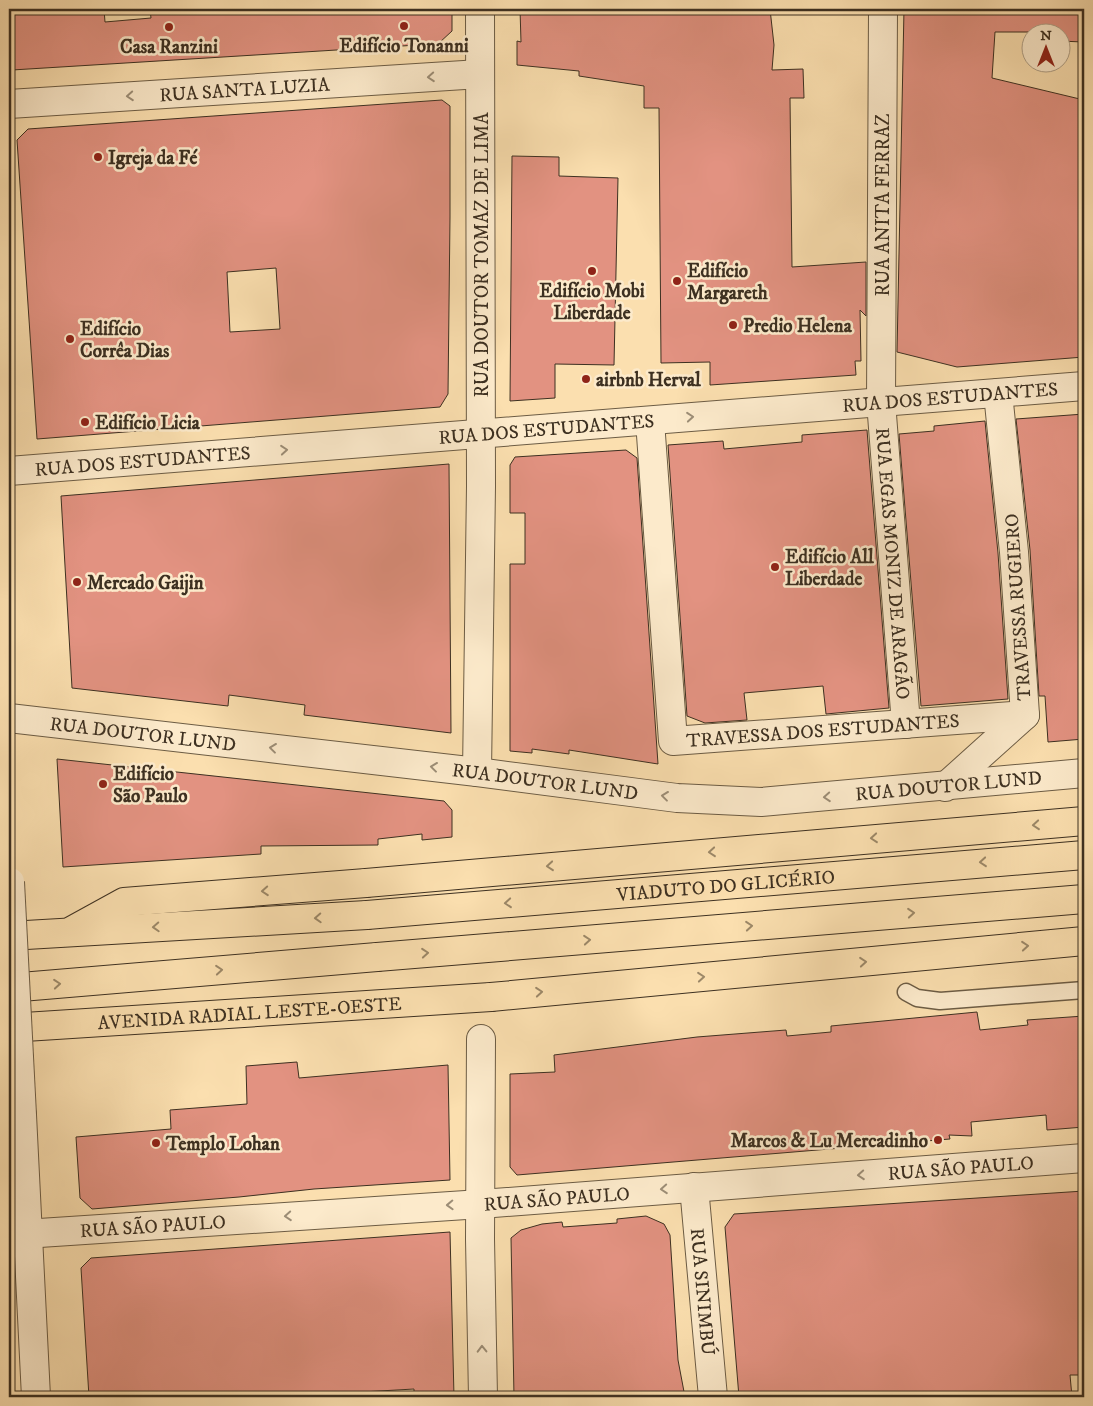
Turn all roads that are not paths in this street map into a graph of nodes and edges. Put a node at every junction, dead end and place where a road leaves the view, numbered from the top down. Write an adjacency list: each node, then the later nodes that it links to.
1 (480, 9): 3 (street, RUA DOUTOR TOMAZ DE LIMA)
2 (883, 9): 7 (street, RUA ANITA FERRAZ)
3 (480, 74): 4 (street, RUA SANTA LUZIA, one-way to 4); 9 (street, RUA DOUTOR TOMAZ DE LIMA)
4 (9, 104)
5 (1084, 386): 6 (street, RUA DOS ESTUDANTES)
6 (998, 392): 7 (street, RUA DOS ESTUDANTES); 11 (street, TRAVESSA RUGIERO)
7 (882, 402): 8 (street, RUA DOS ESTUDANTES, one-way to 7); 13 (street, RUA EGAS MONIZ DE ARAGÃO)
8 (650, 421): 9 (street, RUA DOS ESTUDANTES); 13 (street, TRAVESSA DOS ESTUDANTES)
9 (481, 434): 10 (street, RUA DOS ESTUDANTES, one-way to 9); 14 (street, RUA DOUTOR TOMAZ DE LIMA)
10 (9, 471)
11 (1025, 715): 13 (street, TRAVESSA DOS ESTUDANTES); 16 (street, TRAVESSA RUGIERO)
12 (9, 718): 14 (street, RUA DOUTOR LUND, one-way to 12)
13 (906, 724)
14 (476, 772): 16 (street, RUA DOUTOR LUND, one-way to 14)
15 (1084, 773): 16 (street, RUA DOUTOR LUND)
16 (945, 787)
17 (1084, 821): 21 (highway, one-way to 21, bridge)
18 (1084, 854): 21 (highway, VIADUTO DO GLICÉRIO, one-way to 21, bridge)
19 (9, 877): 32 (street, bridge)
20 (1084, 899): 24 (highway, one-way to 20, bridge)
21 (68, 932): 22 (highway)
22 (9, 936)
23 (1084, 941): 27 (highway, AVENIDA RADIAL LESTE-OESTE, one-way to 23, bridge)
24 (9, 988)
25 (1084, 990): 26 (lane)
26 (906, 992)
27 (9, 1028)
28 (480, 1039): 31 (street)
29 (1084, 1158): 30 (street, RUA SÃO PAULO, one-way to 30)
30 (694, 1187): 31 (street, RUA SÃO PAULO, one-way to 31); 35 (street, RUA SINIMBÚ)
31 (480, 1204): 32 (street, RUA SÃO PAULO, one-way to 32); 34 (street, one-way to 31)
32 (18, 1234): 33 (street)
33 (36, 1397)
34 (483, 1397)
35 (713, 1397)

